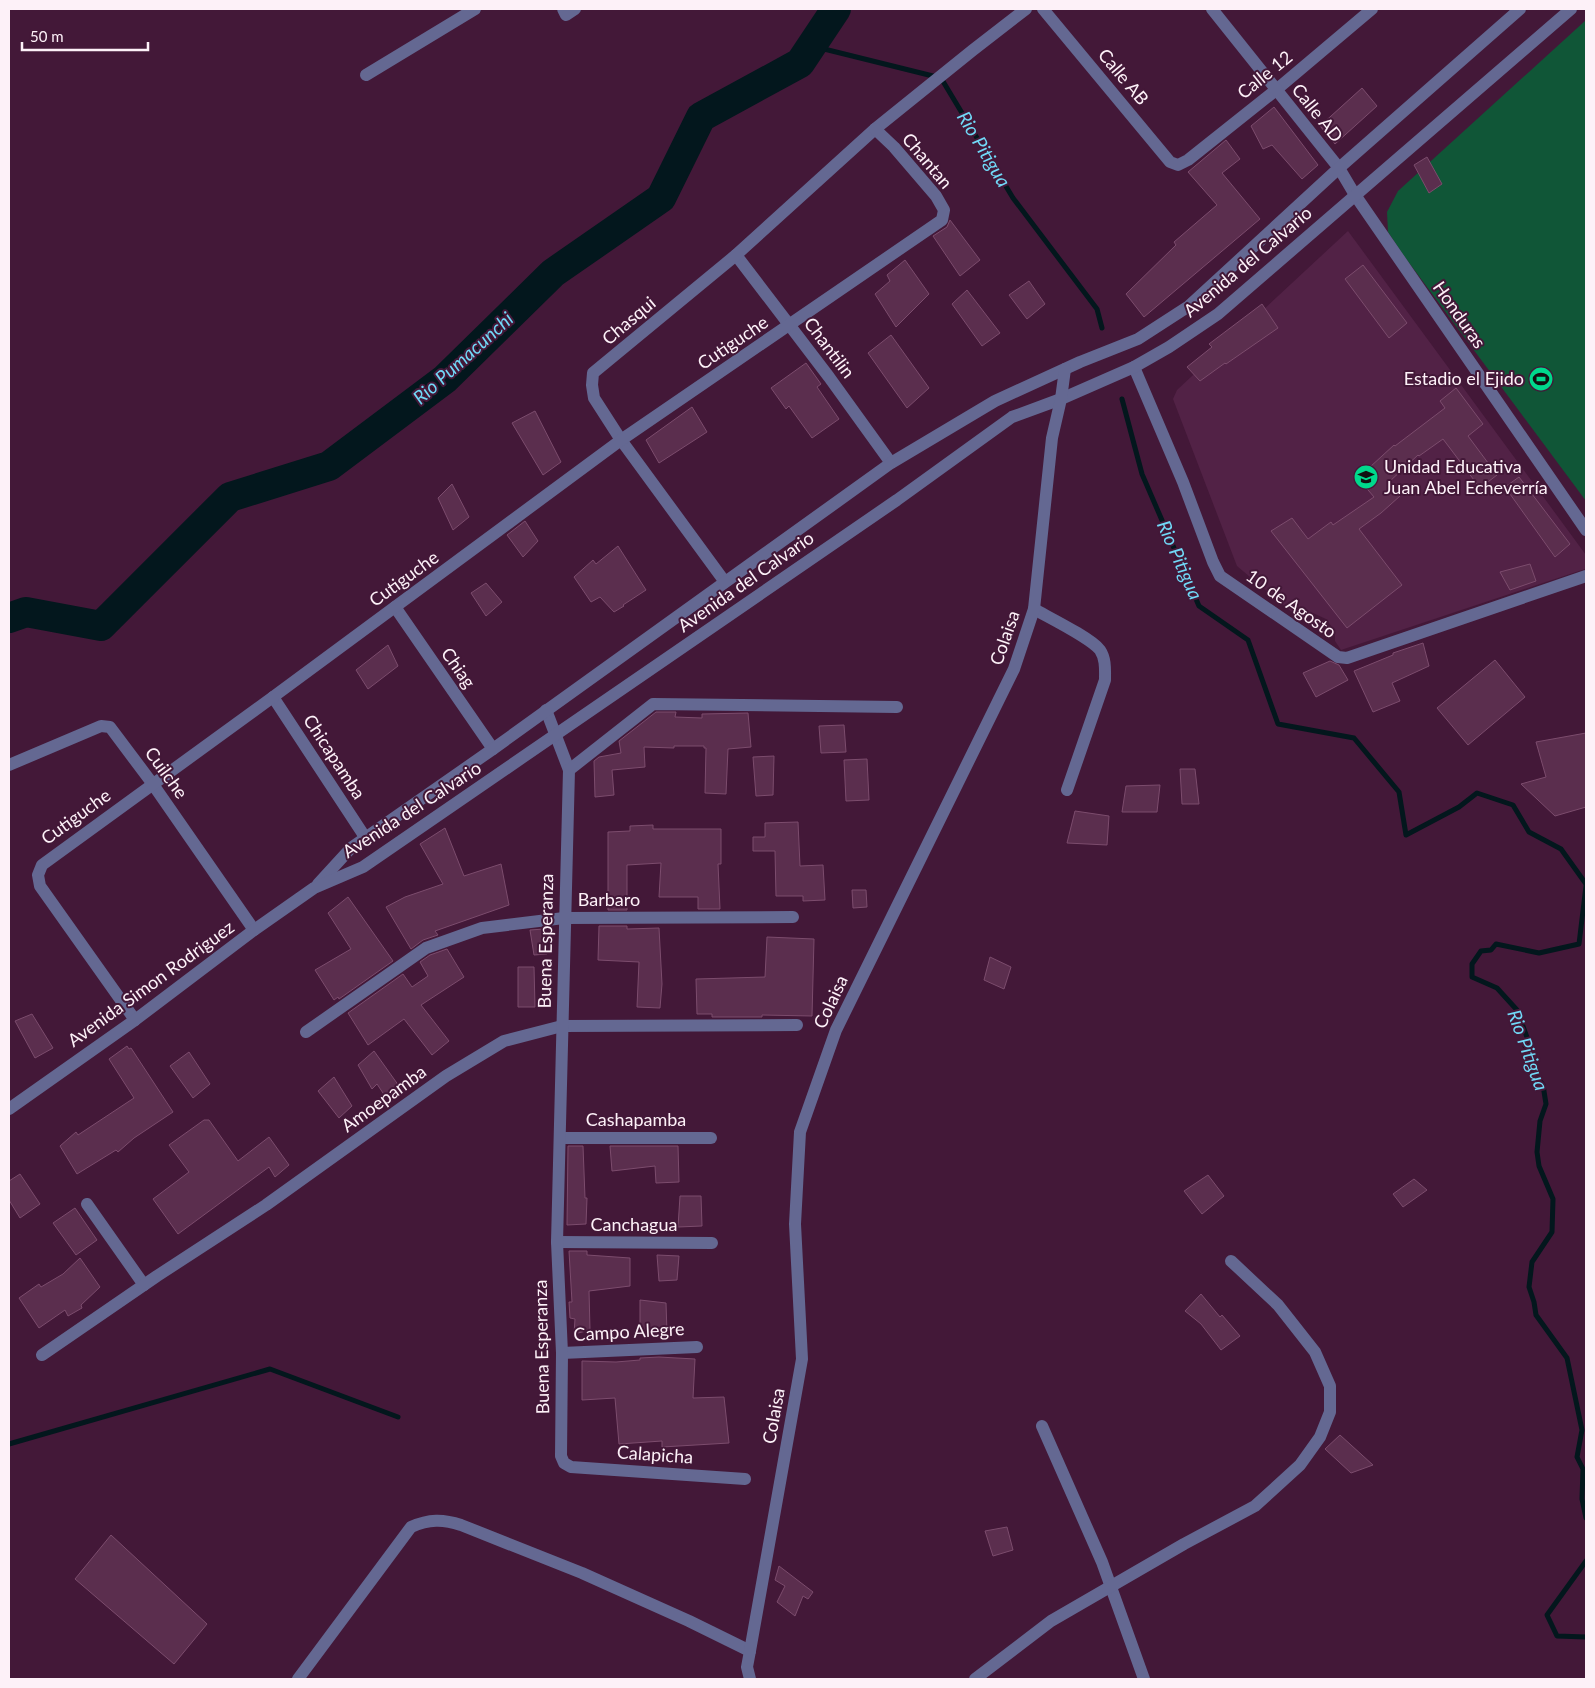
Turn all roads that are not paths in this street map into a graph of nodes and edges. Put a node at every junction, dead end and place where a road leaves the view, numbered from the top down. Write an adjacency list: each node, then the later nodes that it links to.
1 (475, 9): 10 (street)
2 (562, 9): 3 (street)
3 (575, 9)
4 (1026, 9): 12 (street, Chasqui)
5 (1043, 9): 13 (street, Calle AB)
6 (1212, 9): 11 (street, Calle AD)
7 (1372, 9): 11 (street, Calle 12)
8 (1520, 9): 14 (street, Avenida del Calvario)
9 (1571, 9): 15 (street, Avenida del Calvario)
10 (366, 75)
11 (1276, 90): 13 (street, Calle 12); 14 (street, Calle AD)
12 (875, 130): 16 (street, Chantan); 17 (street, Chasqui)
13 (1178, 165)
14 (1339, 168): 15 (street, Honduras); 20 (street, Avenida del Calvario)
15 (1356, 196): 19 (street, Avenida del Calvario); 24 (street, Honduras)
16 (942, 220): 18 (street, Cutiguche)
17 (736, 255): 18 (street, Chantilin); 22 (street, Chasqui)
18 (790, 325): 22 (street, Cutiguche); 23 (street, Chantilin)
19 (1134, 367): 21 (street, Avenida del Calvario); 25 (street, 10 de Agosto)
20 (1065, 369): 21 (street, Colaisa); 23 (street, Avenida del Calvario)
21 (1061, 399): 28 (street, Colaisa); 32 (street, Avenida del Calvario)
22 (621, 440): 26 (street, Chasqui); 27 (street, Cutiguche)
23 (892, 463): 26 (street, Avenida del Calvario)
24 (1586, 530)
25 (1586, 576)
26 (724, 582): 31 (street, Avenida del Calvario)
27 (395, 607): 29 (street, Cutiguche); 33 (street, Chiag)
28 (1034, 609): 37 (street); 62 (street, Colaisa)
29 (273, 697): 36 (street, Cutiguche); 38 (street, Chicapamba)
30 (897, 707): 35 (street)
31 (546, 710): 32 (street); 33 (street, Avenida del Calvario)
32 (556, 734): 35 (street); 39 (street, Avenida del Calvario)
33 (493, 749): 38 (street, Avenida del Calvario)
34 (9, 765): 36 (street, Cuilche)
35 (569, 770): 41 (street, Buena Esperanza)
36 (152, 783): 42 (street, Cuilche); 43 (street, Cutiguche)
37 (1066, 790)
38 (365, 837): 39 (street, Avenida del Calvario)
39 (314, 888): 42 (street, Avenida Simon Rodriguez)
40 (792, 917): 41 (street, Barbaro)
41 (564, 918): 45 (street, Buena Esperanza); 46 (street, Barbaro)
42 (254, 930): 43 (street, Avenida Simon Rodriguez)
43 (134, 1020): 47 (street, Avenida Simon Rodriguez)
44 (797, 1025): 45 (street, Amoepamba)
45 (562, 1026): 48 (street, Buena Esperanza); 54 (street, Amoepamba)
46 (306, 1032)
47 (9, 1109)
48 (560, 1138): 49 (street, Cashapamba); 51 (street, Buena Esperanza)
49 (711, 1138)
50 (87, 1204): 54 (street)
51 (557, 1242): 52 (street, Canchagua); 56 (street, Buena Esperanza)
52 (712, 1243)
53 (1231, 1261): 61 (street)
54 (144, 1285): 57 (street, Amoepamba)
55 (697, 1347): 56 (street, Campo Alegre)
56 (562, 1353): 59 (street, Buena Esperanza)
57 (42, 1355)
58 (1042, 1426): 61 (street)
59 (564, 1463): 60 (street, Calapicha)
60 (745, 1478)
61 (1111, 1586): 65 (street); 66 (street)
62 (750, 1651): 63 (street); 64 (street, Colaisa)
63 (298, 1679)
64 (750, 1679)
65 (975, 1679)
66 (1144, 1679)

